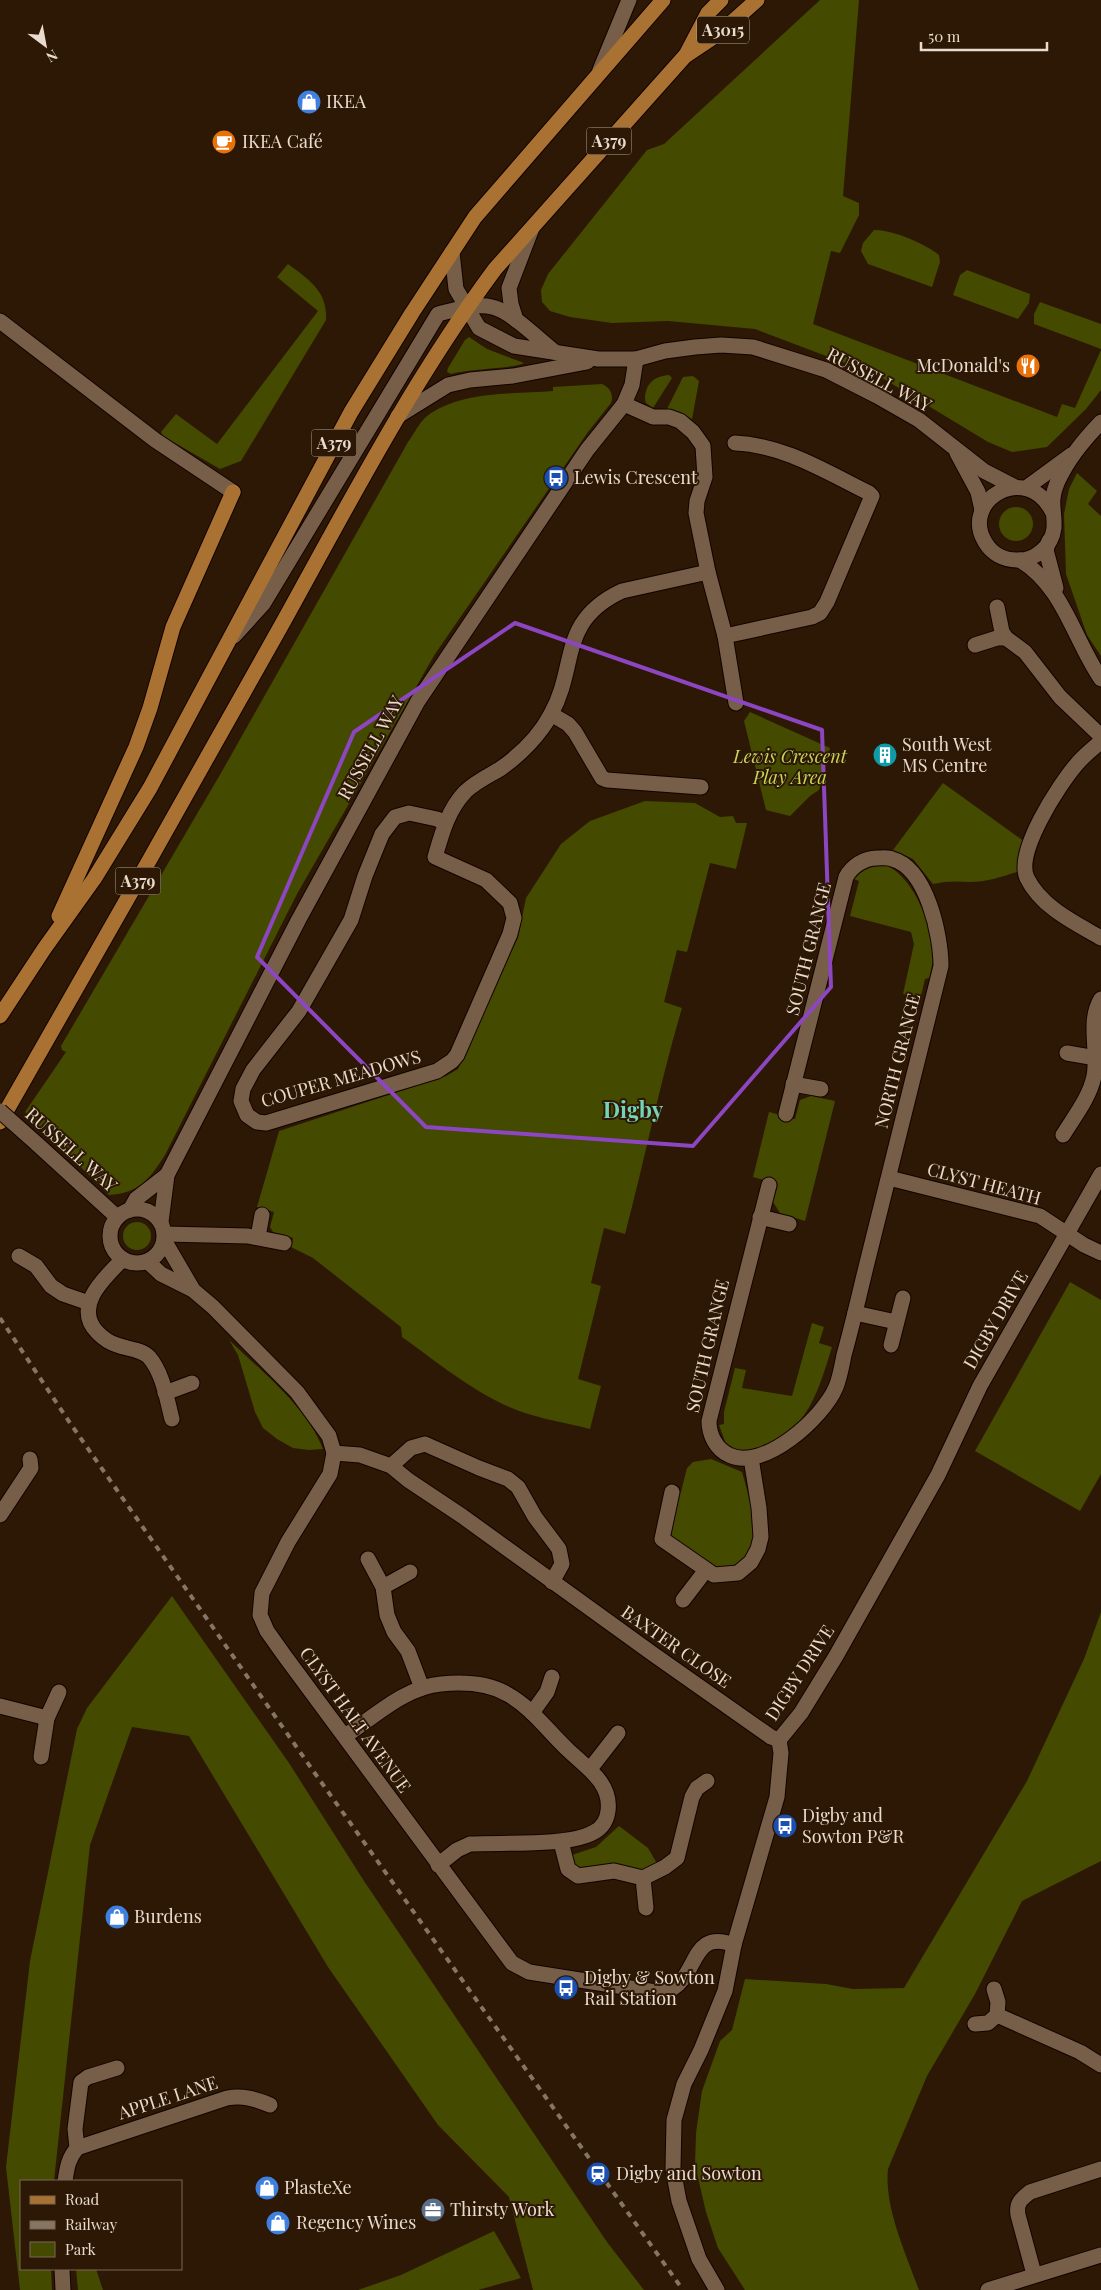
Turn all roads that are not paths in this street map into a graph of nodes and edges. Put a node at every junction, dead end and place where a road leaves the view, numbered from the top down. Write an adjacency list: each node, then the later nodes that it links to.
1 (629, 0): 7 (street)
2 (663, 0): 7 (main road, A379)
3 (721, 0): 5 (main road, A379)
4 (757, 0): 6 (main road, A3015)
5 (707, 7): 6 (main road, A379)
6 (686, 56): 8 (main road, A379)
7 (599, 71): 9 (main road, A379)
8 (532, 227): 10 (main road, A379); 11 (street)
9 (452, 252): 10 (street, RUSSELL WAY); 33 (main road, A379)
10 (467, 308): 11 (street); 13 (street, RUSSELL WAY); 17 (main road, A379); 33 (street)
11 (516, 320): 13 (street)
12 (0, 321): 23 (street)
13 (556, 353): 14 (street, RUSSELL WAY)
14 (598, 359): 15 (street, RUSSELL WAY); 17 (street, RUSSELL WAY)
15 (636, 359): 16 (street, RUSSELL WAY); 20 (street, RUSSELL WAY)
16 (624, 404): 28 (street); 56 (street, RUSSELL WAY)
17 (398, 416): 53 (main road, A379)
18 (1101, 422): 21 (street)
19 (736, 443): 31 (street)
20 (952, 445): 22 (street, RUSSELL WAY); 24 (street, RUSSELL WAY)
21 (1072, 454): 22 (street); 25 (street)
22 (1021, 487): 24 (street); 25 (street)
23 (233, 492): 44 (main road, A379)
24 (982, 510): 27 (street)
25 (1052, 511): 26 (street)
26 (1051, 538): 27 (street); 29 (street)
27 (1020, 560): 29 (street)
28 (708, 572): 31 (street); 37 (street, COUPER MEADOWS)
29 (1062, 605): 35 (street)
30 (997, 607): 32 (street)
31 (725, 636): 36 (street)
32 (1006, 638): 34 (street); 38 (street)
33 (228, 643): 44 (main road, A379)
34 (975, 645)
35 (1101, 679)
36 (736, 703)
37 (552, 714): 40 (street); 41 (street, COUPER MEADOWS)
38 (1101, 736)
39 (1101, 741): 43 (street)
40 (701, 787)
41 (445, 823): 41 (street, COUPER MEADOWS)
42 (865, 860): 49 (street, SOUTH GRANGE); 57 (street, NORTH GRANGE)
43 (1101, 938)
44 (44, 949): 46 (main road, A379)
45 (1101, 999): 48 (street)
46 (0, 1016)
47 (1067, 1054): 48 (street)
48 (1096, 1058): 54 (street)
49 (793, 1084): 50 (street); 52 (street, SOUTH GRANGE)
50 (820, 1089)
51 (0, 1111): 59 (street, RUSSELL WAY, bridge)
52 (786, 1114)
53 (0, 1122)
54 (1063, 1135)
55 (1101, 1174): 64 (street, DIGBY DRIVE)
56 (167, 1175): 59 (street, RUSSELL WAY); 63 (street, RUSSELL WAY)
57 (889, 1178): 64 (street, CLYST HEATH); 74 (street, NORTH GRANGE)
58 (769, 1185): 61 (street, SOUTH GRANGE)
59 (124, 1213): 63 (street); 69 (street)
60 (262, 1215): 65 (street)
61 (760, 1217): 62 (street); 81 (street, SOUTH GRANGE)
62 (789, 1224)
63 (163, 1232): 65 (street); 70 (street); 71 (street)
64 (1067, 1233): 67 (street, CLYST HEATH); 100 (street, DIGBY DRIVE)
65 (258, 1237): 66 (street)
66 (284, 1243)
67 (1101, 1253)
68 (19, 1256): 73 (street)
69 (123, 1259): 70 (street); 73 (street)
70 (147, 1261): 71 (street)
71 (193, 1290): 80 (street)
72 (903, 1298): 75 (street)
73 (89, 1303): 78 (street)
74 (855, 1313): 75 (street); 81 (street, NORTH GRANGE)
75 (896, 1322): 76 (street)
76 (891, 1345)
77 (192, 1383): 78 (street)
78 (165, 1392): 79 (street)
79 (172, 1419)
80 (334, 1453): 83 (street, BAXTER CLOSE); 99 (street, CLYST HALT AVENUE)
81 (751, 1458): 87 (street)
82 (30, 1459): 85 (street)
83 (391, 1466): 89 (street, BAXTER CLOSE); 89 (street)
84 (672, 1492): 87 (street)
85 (0, 1515)
86 (368, 1559): 90 (street)
87 (706, 1570): 91 (street)
88 (410, 1572): 90 (street)
89 (552, 1582): 100 (street, BAXTER CLOSE)
90 (383, 1587): 93 (street)
91 (683, 1600)
92 (552, 1677): 96 (street)
93 (422, 1688): 96 (street); 99 (street)
94 (59, 1692): 97 (street)
95 (0, 1706): 97 (street)
96 (532, 1713): 102 (street)
97 (48, 1718): 101 (street)
98 (618, 1733): 102 (street)
99 (345, 1736): 105 (street, CLYST HALT AVENUE)
100 (779, 1740): 108 (street, DIGBY DRIVE)
101 (41, 1757)
102 (590, 1769): 104 (street)
103 (707, 1780): 106 (street)
104 (561, 1842): 105 (street); 106 (street)
105 (438, 1865): 108 (street, CLYST HALT AVENUE)
106 (643, 1878): 107 (street)
107 (646, 1908)
108 (734, 1946): 122 (street, DIGBY DRIVE)
109 (994, 1989): 110 (street)
110 (997, 2015): 111 (street); 112 (street)
111 (975, 2024)
112 (1101, 2064)
113 (117, 2068): 115 (street)
114 (270, 2105): 115 (street, APPLE LANE)
115 (77, 2148): 117 (street)
116 (1101, 2169): 120 (street)
117 (66, 2180)
118 (1101, 2255): 120 (street)
119 (62, 2270): 121 (street)
120 (1034, 2274): 123 (street)
121 (63, 2290)
122 (717, 2290)
123 (988, 2290)

